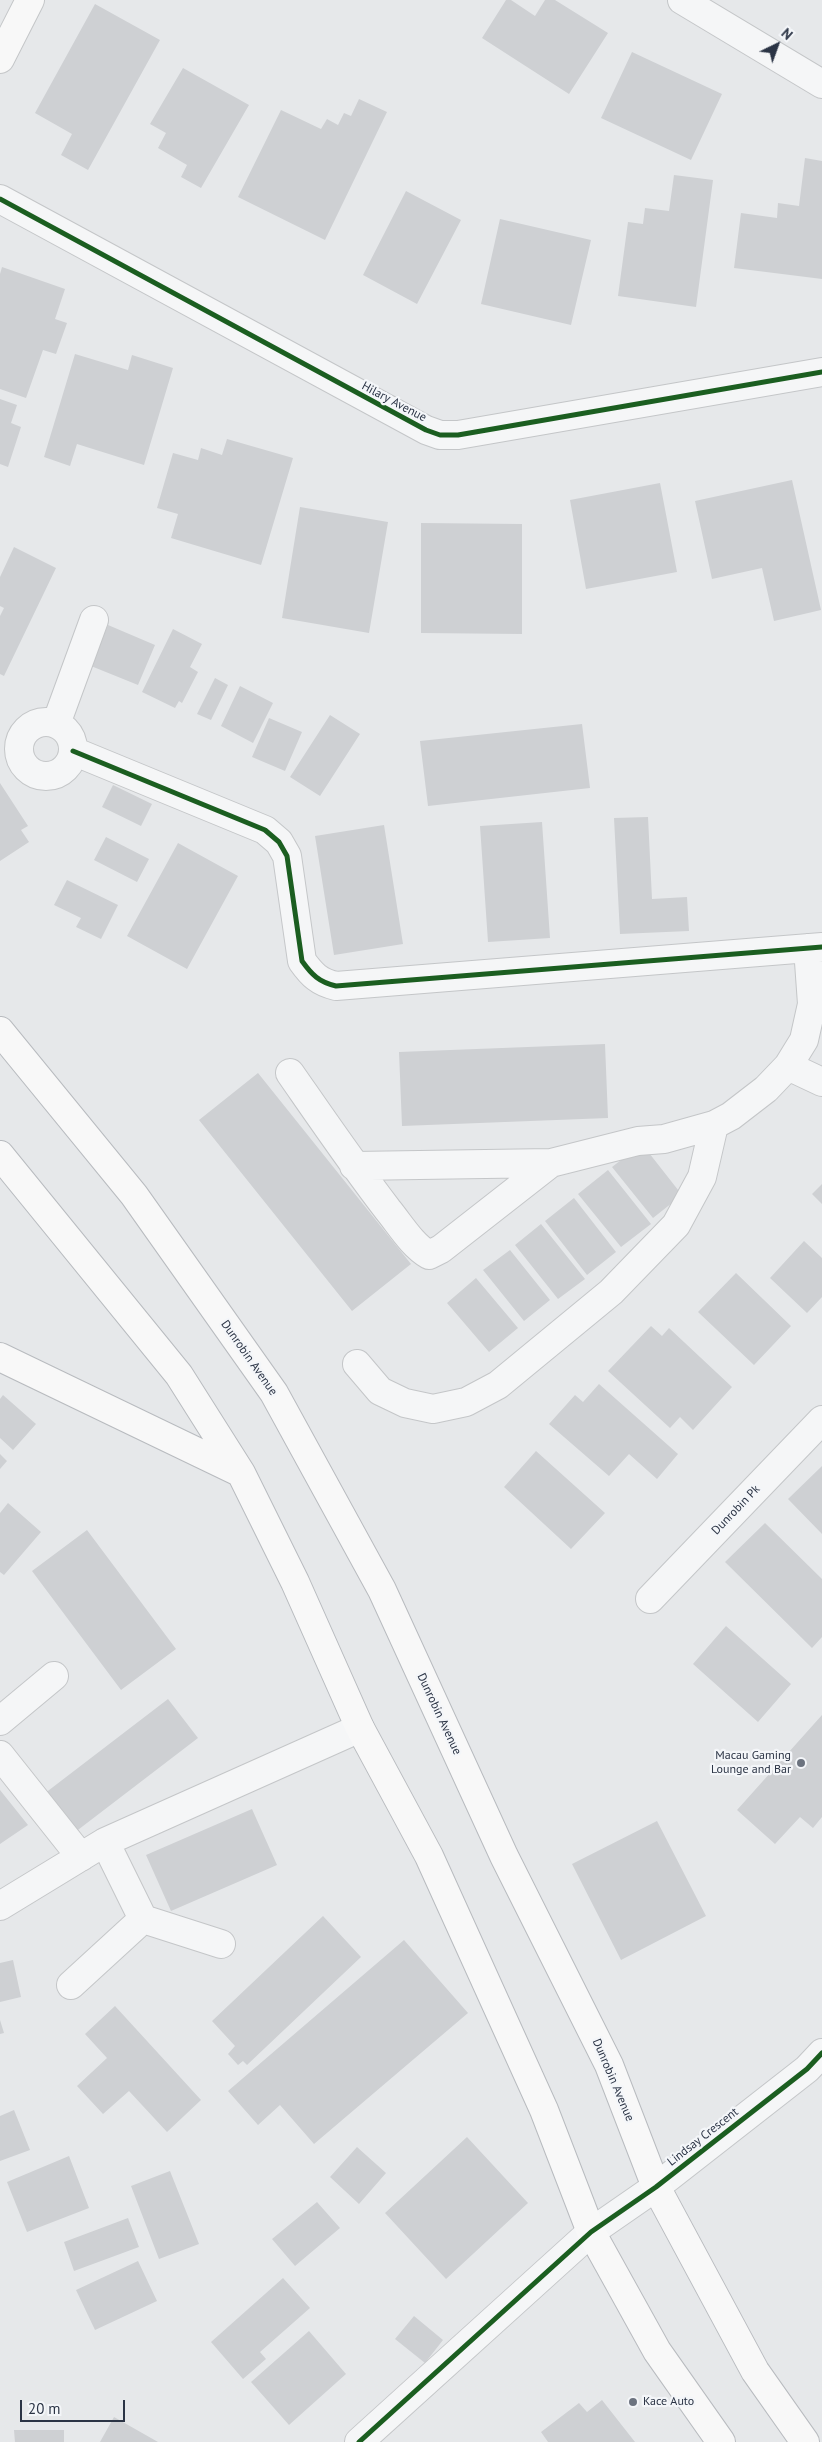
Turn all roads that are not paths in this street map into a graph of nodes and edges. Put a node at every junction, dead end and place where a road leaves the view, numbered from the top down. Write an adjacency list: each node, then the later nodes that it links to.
1 (30, 0): 3 (main road)
2 (682, 0): 4 (street)
3 (0, 59)
4 (822, 84)
5 (0, 199): 6 (street, Hilary Avenue)
6 (822, 372)
7 (94, 620): 8 (street)
8 (56, 724): 9 (street); 9 (street)
9 (73, 751): 10 (street)
10 (815, 947): 12 (street)
11 (0, 1030): 35 (main road, Dunrobin Avenue)
12 (788, 1066): 14 (street); 15 (street)
13 (290, 1073): 18 (street)
14 (822, 1082)
15 (714, 1125): 17 (street); 20 (street)
16 (0, 1155): 22 (main road)
17 (550, 1163): 18 (street); 18 (street)
18 (354, 1166)
19 (0, 1357): 22 (main road)
20 (357, 1364)
21 (822, 1420): 23 (street, Dunrobin Pk)
22 (241, 1473): 26 (main road)
23 (650, 1599)
24 (54, 1676): 25 (street)
25 (0, 1721)
26 (360, 1728): 28 (street); 36 (main road)
27 (0, 1755): 29 (street)
28 (104, 1842): 29 (street); 31 (street)
29 (81, 1857): 30 (street)
30 (0, 1906)
31 (143, 1919): 32 (street); 33 (street)
32 (221, 1944)
33 (71, 1986)
34 (822, 2053): 35 (street, Lindsay Crescent)
35 (656, 2187): 36 (street, Lindsay Crescent); 39 (main road, Dunrobin Avenue)
36 (591, 2232): 37 (street, Lindsay Crescent); 38 (main road)
37 (359, 2442)
38 (721, 2442)
39 (806, 2442)

